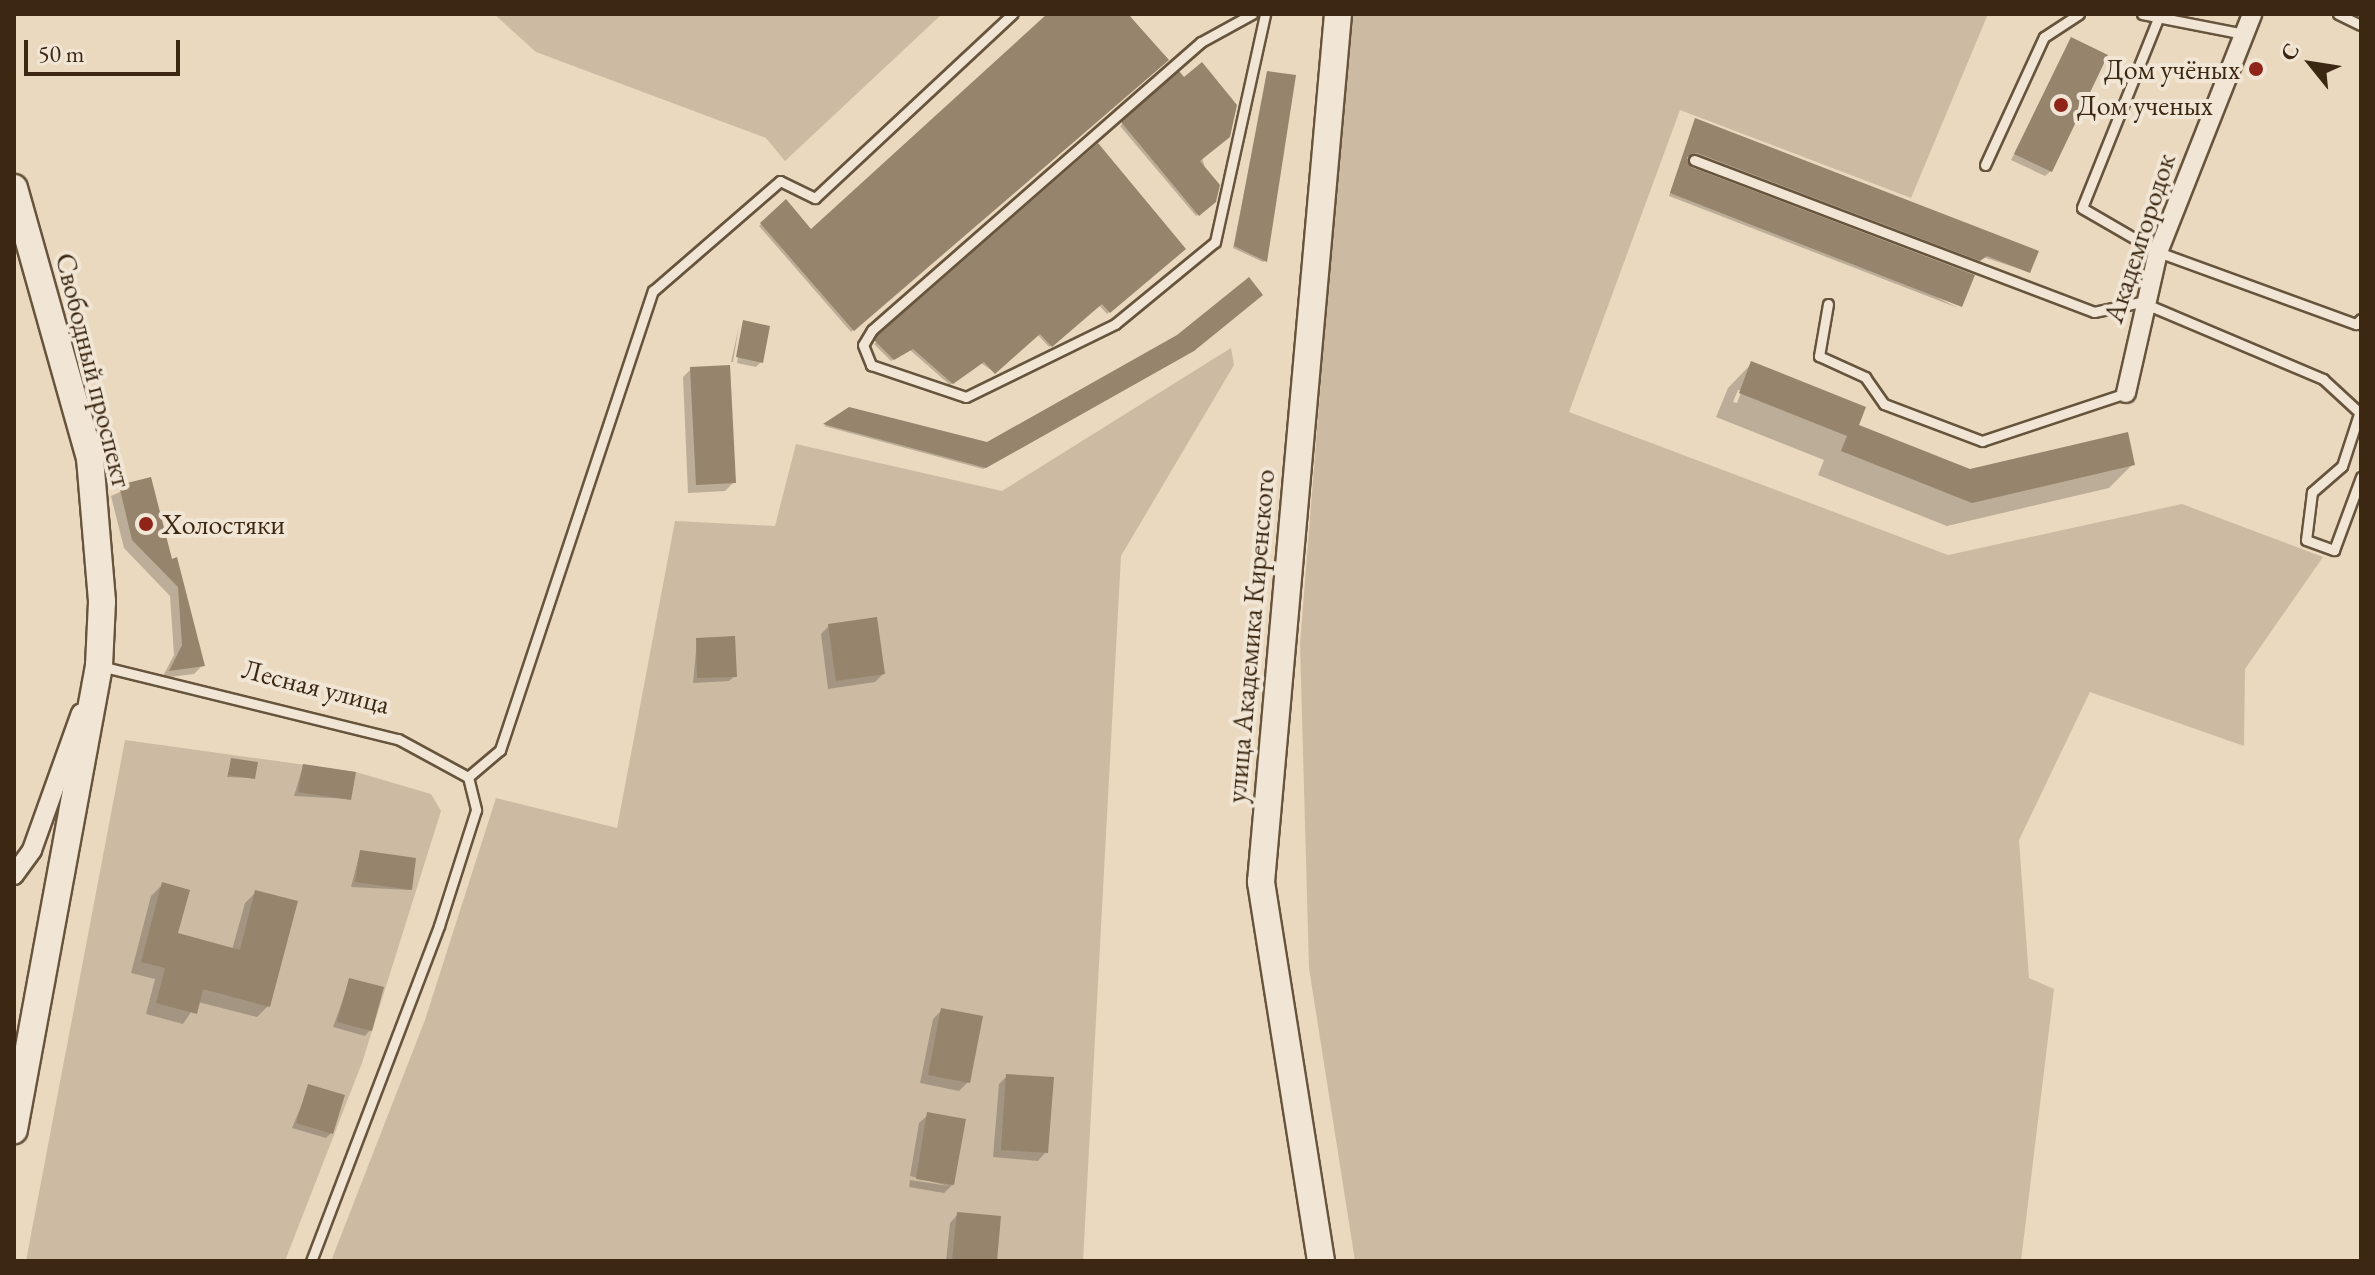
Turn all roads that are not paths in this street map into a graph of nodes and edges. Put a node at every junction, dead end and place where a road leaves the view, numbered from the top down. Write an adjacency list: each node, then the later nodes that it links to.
1 (1012, 14): 23 (lane)
2 (1252, 14): 3 (lane)
3 (1265, 14)
4 (1338, 14): 28 (main road, улица Академика Киренского)
5 (2079, 14): 13 (lane)
6 (2142, 14): 9 (lane)
7 (2252, 14): 11 (street, Академгородок)
8 (2338, 14): 10 (lane)
9 (2157, 21): 11 (lane); 15 (lane)
10 (2361, 25)
11 (2244, 34): 15 (street, Академгородок)
12 (1694, 160): 16 (lane)
13 (1985, 165)
14 (14, 188): 22 (main road, Свободный проспект)
15 (2158, 252): 16 (street, Академгородок); 18 (lane)
16 (2141, 302): 19 (street, Академгородок); 20 (lane)
17 (1828, 304): 19 (lane)
18 (2361, 319)
19 (2126, 393)
20 (2361, 413): 21 (lane)
21 (2361, 477)
22 (99, 666): 23 (lane, Лесная улица); 24 (street); 26 (main road)
23 (468, 777): 27 (lane)
24 (23, 851): 25 (street)
25 (14, 875)
26 (14, 1130)
27 (311, 1261)
28 (1321, 1261)

